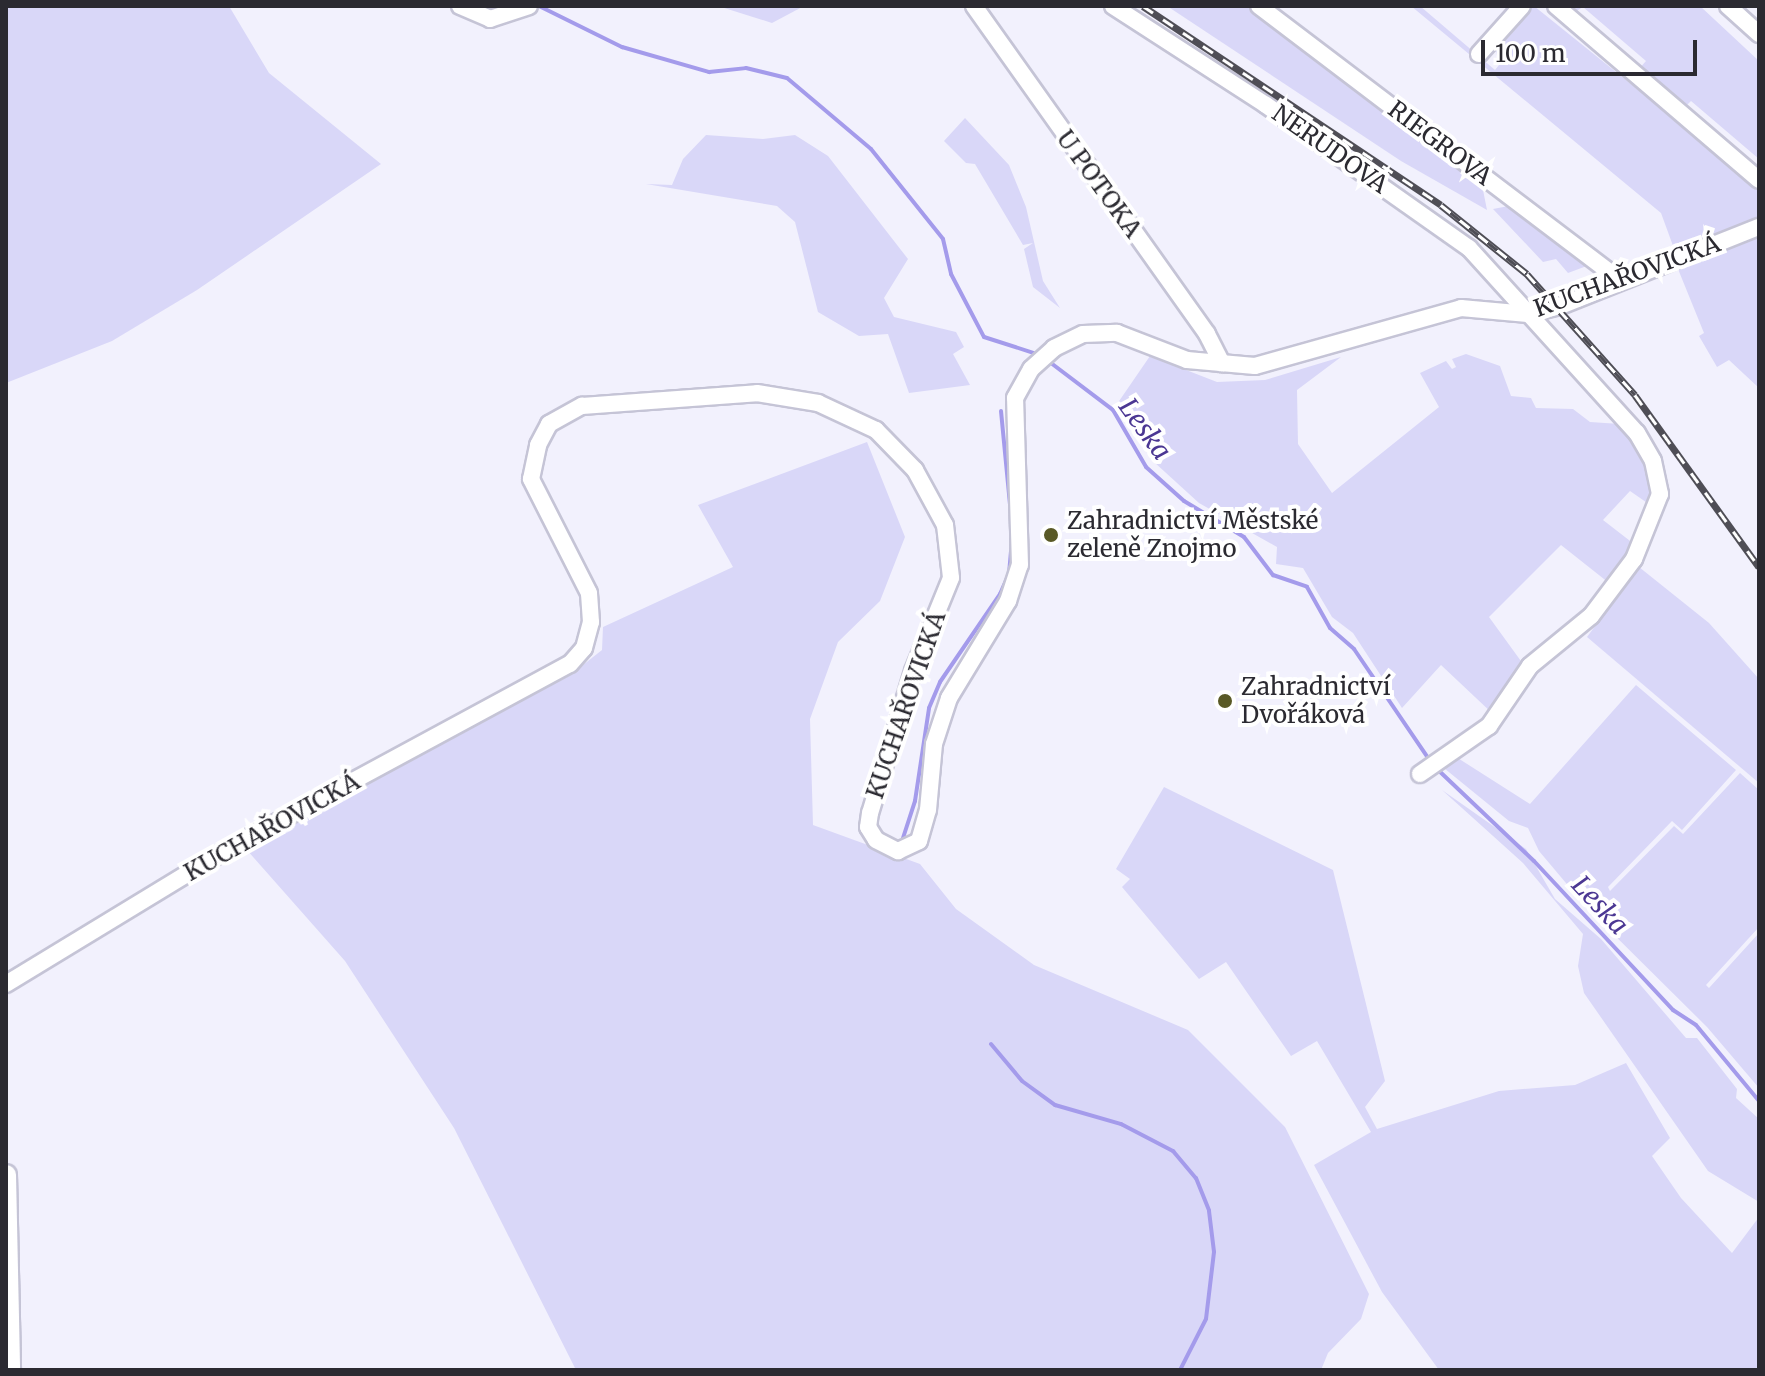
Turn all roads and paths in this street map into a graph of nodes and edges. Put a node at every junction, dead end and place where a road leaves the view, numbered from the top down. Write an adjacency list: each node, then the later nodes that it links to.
1 (460, 6): 8 (street)
2 (974, 6): 15 (street, U POTOKA)
3 (1113, 6): 14 (street, NERUDOVA)
4 (1259, 6): 13 (street, RIEGROVA)
5 (1522, 6): 10 (street)
6 (1556, 6): 11 (street)
7 (1728, 6): 9 (street)
8 (528, 7)
9 (1759, 34)
10 (1479, 54)
11 (1759, 180)
12 (1759, 227): 13 (street, KUCHAŘOVICKÁ)
13 (1621, 281): 14 (street, KUCHAŘOVICKÁ)
14 (1528, 314): 15 (street, KUCHAŘOVICKÁ); 16 (street, NERUDOVA)
15 (1222, 363): 17 (street, KUCHAŘOVICKÁ)
16 (1428, 769)
17 (6, 984)
18 (6, 1175): 19 (main road)
19 (10, 1370)

